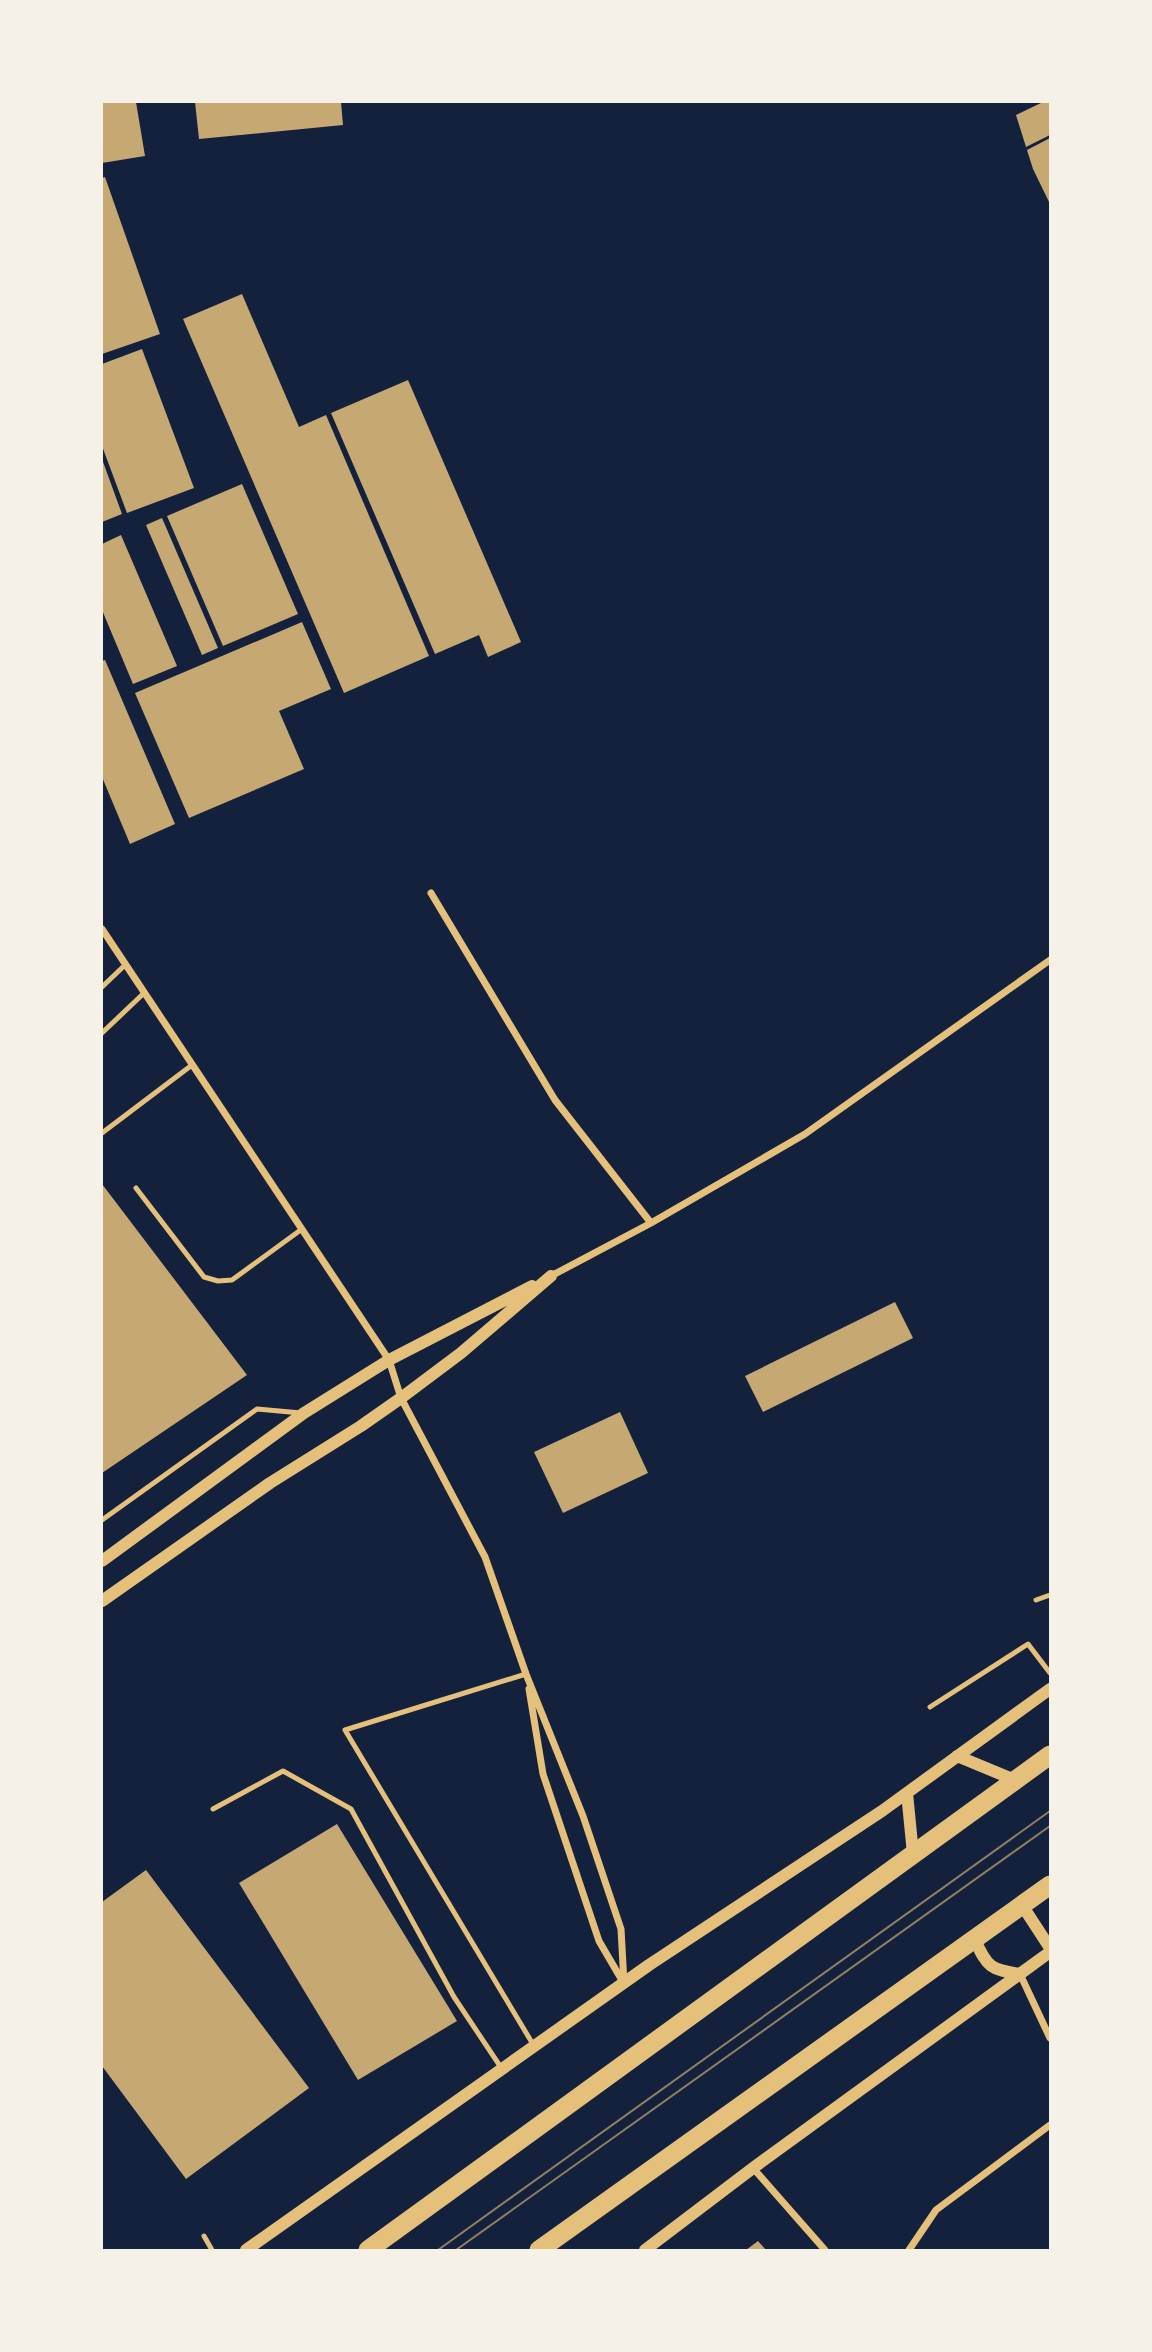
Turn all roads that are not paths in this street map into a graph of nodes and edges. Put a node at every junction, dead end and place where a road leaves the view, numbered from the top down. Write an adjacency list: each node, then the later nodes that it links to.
1 (431, 893): 11 (street)
2 (102, 929): 4 (street)
3 (1051, 960): 11 (street)
4 (125, 965): 5 (lane); 6 (street)
5 (102, 987)
6 (144, 993): 7 (lane); 8 (street)
7 (102, 1033)
8 (192, 1065): 9 (lane); 12 (street)
9 (102, 1133)
10 (136, 1188): 12 (lane)
11 (650, 1223): 13 (street)
12 (302, 1229): 14 (street)
13 (551, 1276): 14 (street); 15 (street)
14 (389, 1360): 15 (street); 16 (street)
15 (401, 1398): 21 (street); 23 (street)
16 (304, 1413): 17 (lane); 18 (street)
17 (102, 1520)
18 (102, 1561)
19 (1051, 1595): 20 (lane)
20 (1036, 1600)
21 (102, 1601)
22 (1051, 1673): 25 (lane)
23 (526, 1674): 37 (street); 37 (street); 39 (lane)
24 (1051, 1689): 27 (street)
25 (930, 1707)
26 (1051, 1755): 28 (highway)
27 (957, 1756): 28 (street); 29 (street)
28 (1015, 1780): 31 (highway)
29 (906, 1793): 31 (street); 37 (street)
30 (212, 1809): 40 (lane)
31 (913, 1854): 46 (highway)
32 (1051, 1885): 33 (highway)
33 (1022, 1905): 34 (highway); 35 (street)
34 (975, 1940): 36 (street); 47 (highway)
35 (1051, 1950): 36 (street)
36 (1020, 1973): 38 (street); 42 (street)
37 (624, 1983): 39 (street)
38 (1051, 2038)
39 (534, 2046): 40 (street)
40 (502, 2069): 45 (street)
41 (1051, 2125): 50 (street)
42 (753, 2168): 48 (street); 49 (street)
43 (204, 2236): 44 (lane)
44 (212, 2250)
45 (246, 2250)
46 (368, 2250)
47 (539, 2250)
48 (645, 2250)
49 (825, 2250)
50 (909, 2250)

